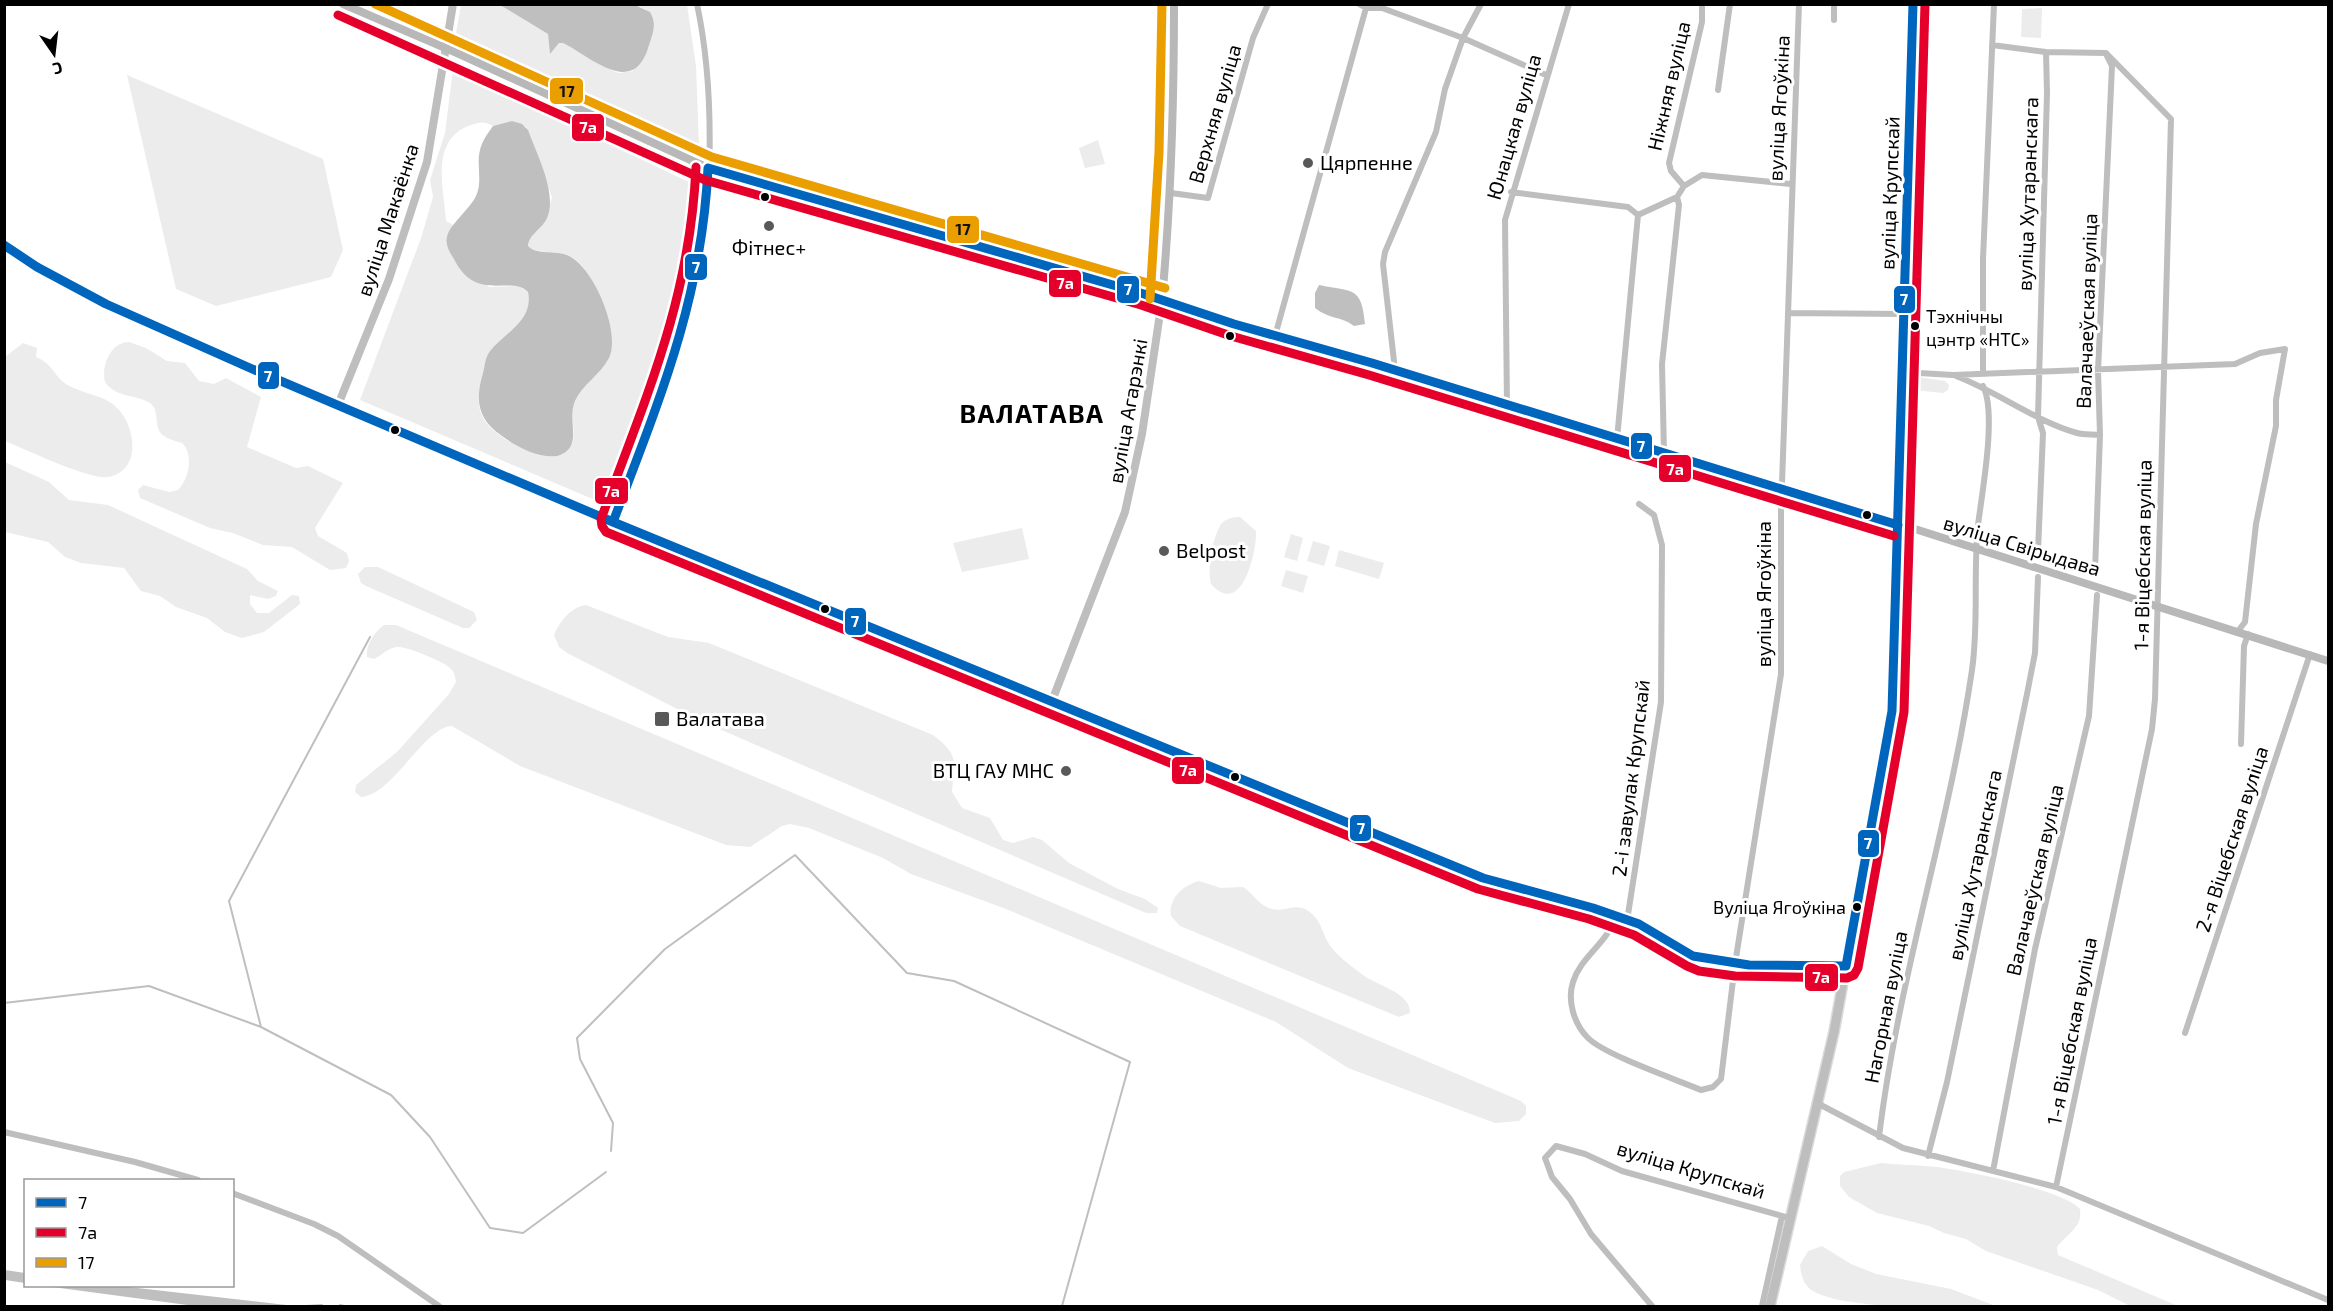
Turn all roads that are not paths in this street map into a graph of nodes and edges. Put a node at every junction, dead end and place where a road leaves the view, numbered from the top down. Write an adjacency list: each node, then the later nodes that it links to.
1 (343, 4): 20 (main road, вуліца Свірыдава)
2 (453, 4): 20 (street, вуліца Макаёнка)
3 (697, 4): 25 (street)
4 (1174, 4): 29 (main road, вуліца Агарэнкі)
5 (1268, 4): 29 (street, Верхняя вуліца)
6 (1359, 4): 16 (street)
7 (1481, 4): 18 (street)
8 (1569, 4): 23 (street, Юнацкая вуліца)
9 (1702, 4): 27 (street, Ніжняя вуліца)
10 (1730, 4): 24 (street)
11 (1799, 4): 26 (street, вуліца Ягоўкіна)
12 (1834, 4): 17 (street)
13 (1913, 4): 35 (main road, вуліца Крупскай)
14 (1994, 4): 19 (street)
15 (1382, 6): 16 (street); 18 (street)
16 (1366, 8): 36 (street)
17 (1834, 20)
18 (1463, 38): 23 (street); 38 (street)
19 (1992, 45): 21 (street); 42 (street)
20 (444, 48): 25 (main road, вуліца Свірыдава); 45 (street, вуліца Макаёнка)
21 (2046, 52): 22 (street); 41 (street, вуліца Хутаранскага)
22 (2106, 53): 37 (street, 1-я Віцебская вуліца); 39 (street, Валачаеўская вуліца)
23 (1546, 75): 28 (street, Юнацкая вуліца)
24 (1718, 90)
25 (708, 168): 33 (main road, вуліца Свірыдава); 53 (street)
26 (1791, 184): 27 (street); 34 (street, вуліца Ягоўкіна)
27 (1684, 186): 30 (street)
28 (1511, 192): 31 (street); 46 (street, Юнацкая вуліца)
29 (1171, 193): 33 (main road, вуліца Агарэнкі)
30 (1677, 197): 31 (street); 50 (street)
31 (1638, 215): 49 (street)
32 (4, 245): 45 (street)
33 (1162, 300): 36 (main road, вуліца Свірыдава); 65 (street, вуліца Агарэнкі)
34 (1788, 313): 35 (street); 51 (street, вуліца Ягоўкіна)
35 (1904, 314): 40 (main road, вуліца Крупскай)
36 (1275, 336): 38 (main road, вуліца Свірыдава)
37 (2163, 366): 39 (street); 60 (street, 1-я Віцебская вуліца); 61 (street)
38 (1395, 370): 46 (main road, вуліца Свірыдава)
39 (2098, 371): 41 (street); 48 (street, Валачаеўская вуліца)
40 (1902, 372): 43 (street); 54 (main road, вуліца Крупскай)
41 (2039, 372): 42 (street); 47 (street, вуліца Хутаранскага)
42 (1983, 373): 43 (street)
43 (1953, 375): 44 (street)
44 (1983, 386): 47 (street); 55 (street, Нагорная вуліца)
45 (338, 405): 53 (street)
46 (1508, 406): 49 (main road, вуліца Свірыдава)
47 (2038, 417): 48 (street); 56 (street, вуліца Хутаранскага)
48 (2100, 435): 57 (street, Валачаеўская вуліца)
49 (1617, 439): 50 (main road, вуліца Свірыдава)
50 (1664, 453): 51 (main road, вуліца Свірыдава)
51 (1783, 489): 54 (main road, вуліца Свірыдава); 69 (street, вуліца Ягоўкіна)
52 (1639, 504): 68 (street, 2-і завулак Крупскай)
53 (613, 522): 65 (street)
54 (1898, 525): 55 (main road, вуліца Свірыдава); 70 (main road, вуліца Крупскай)
55 (1977, 549): 60 (main road, вуліца Свірыдава); 74 (street, Нагорная вуліца)
56 (2038, 551)
57 (2095, 571)
58 (2038, 577): 75 (street, вуліца Хутаранскага)
59 (2097, 595): 76 (street, Валачаеўская вуліца)
60 (2158, 606): 61 (main road, вуліца Свірыдава); 78 (street, 1-я Віцебская вуліца)
61 (2238, 632): 62 (main road, вуліца Свірыдава)
62 (2248, 634): 63 (main road, вуліца Свірыдава); 66 (street, 2-я Віцебская вуліца)
63 (2310, 654): 64 (main road, вуліца Свірыдава); 71 (street, 2-я Віцебская вуліца)
64 (2328, 661)
65 (1052, 702): 67 (street)
66 (2241, 744)
67 (1615, 917): 68 (street); 69 (street, вуліца Ягоўкіна)
68 (1627, 921): 69 (street)
69 (1735, 964): 70 (street)
70 (1846, 966): 72 (main road, вуліца Крупскай)
71 (2185, 1033)
72 (1817, 1102): 74 (street); 80 (main road, вуліца Крупскай)
73 (4, 1132): 77 (street)
74 (1879, 1137): 75 (street)
75 (1928, 1156): 76 (street)
76 (1993, 1171): 78 (street)
77 (194, 1179)
78 (2056, 1187): 81 (street)
79 (234, 1194): 82 (street)
80 (1786, 1217): 83 (street, вуліца Крупскай); 84 (street, вуліца Крупскай); 85 (main road, вуліца Крупскай)
81 (2328, 1300)
82 (439, 1306)
83 (1652, 1306)
84 (1762, 1306)
85 (1770, 1306)

